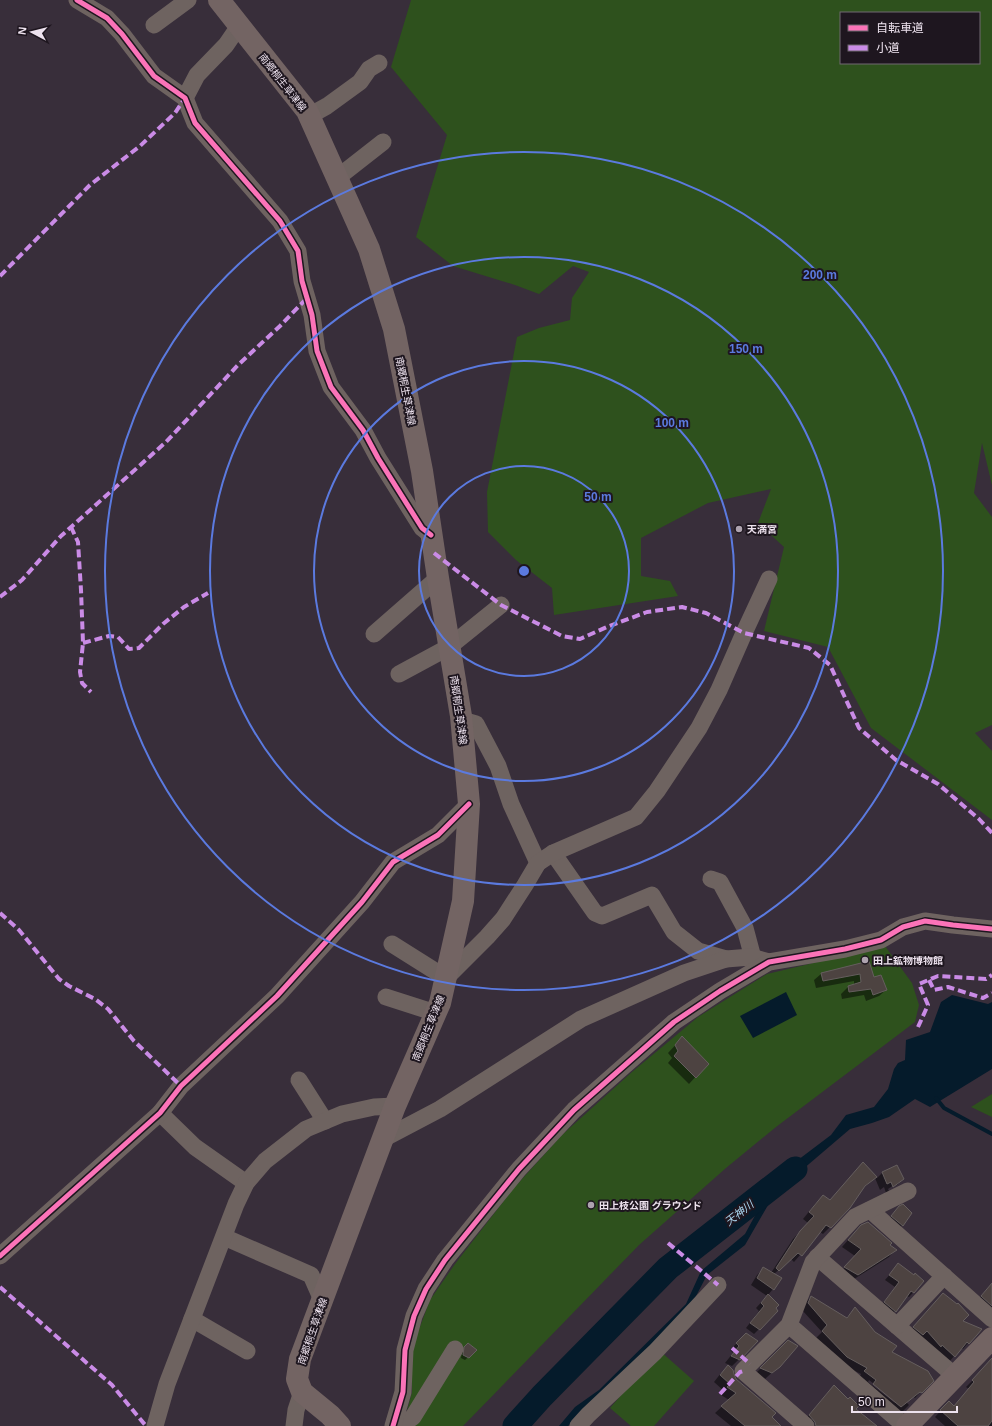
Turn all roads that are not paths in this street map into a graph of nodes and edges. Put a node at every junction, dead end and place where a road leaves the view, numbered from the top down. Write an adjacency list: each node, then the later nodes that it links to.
1 (77, 0): 7 (street)
2 (188, 0): 4 (street)
3 (219, 0): 5 (main road, 南郷桐生草津線)
4 (154, 25)
5 (239, 26): 7 (street); 8 (main road, 南郷桐生草津線)
6 (380, 63): 8 (street)
7 (185, 98): 11 (street)
8 (309, 116): 10 (main road, 南郷桐生草津線)
9 (383, 142): 10 (street)
10 (337, 178): 11 (main road, 南郷桐生草津線)
11 (431, 535): 12 (main road, 南郷桐生草津線)
12 (438, 578): 15 (street); 16 (main road, 南郷桐生草津線)
13 (769, 579): 20 (street)
14 (500, 605): 16 (street)
15 (374, 634)
16 (450, 647): 17 (street); 18 (main road, 南郷桐生草津線)
17 (399, 674)
18 (462, 720): 19 (main road, 南郷桐生草津線); 21 (street)
19 (469, 804): 28 (main road, 南郷桐生草津線); 33 (street)
20 (553, 853): 21 (street); 26 (street)
21 (538, 863): 28 (street)
22 (711, 879): 25 (street)
23 (992, 929): 27 (street)
24 (392, 944): 28 (street)
25 (753, 958): 26 (street); 27 (street)
26 (726, 959): 35 (street)
27 (769, 962): 54 (street)
28 (446, 978): 30 (main road, 南郷桐生草津線)
29 (386, 997): 30 (street)
30 (436, 1013): 32 (main road, 南郷桐生草津線)
31 (299, 1080): 34 (street)
32 (395, 1106): 34 (street); 35 (main road, 南郷桐生草津線)
33 (160, 1113): 36 (street); 40 (street)
34 (325, 1121): 36 (street)
35 (383, 1138): 44 (main road, 南郷桐生草津線)
36 (246, 1183): 39 (street)
37 (908, 1191): 38 (street)
38 (870, 1210): 41 (street); 42 (street)
39 (224, 1237): 44 (street); 45 (street)
40 (0, 1256)
41 (817, 1257): 47 (street); 48 (street)
42 (944, 1276): 46 (street); 48 (street)
43 (718, 1285): 58 (street)
44 (322, 1300): 53 (main road, 南郷桐生草津線)
45 (192, 1319): 51 (street); 56 (street)
46 (992, 1319)
47 (789, 1325): 59 (street); 60 (street)
48 (897, 1326): 52 (street)
49 (992, 1338): 52 (main road)
50 (455, 1349): 54 (street)
51 (247, 1351)
52 (955, 1376): 60 (main road)
53 (302, 1392): 55 (street); 57 (main road)
54 (394, 1423)
55 (294, 1425)
56 (155, 1426)
57 (340, 1426)
58 (578, 1426)
59 (806, 1426)
60 (906, 1426)

